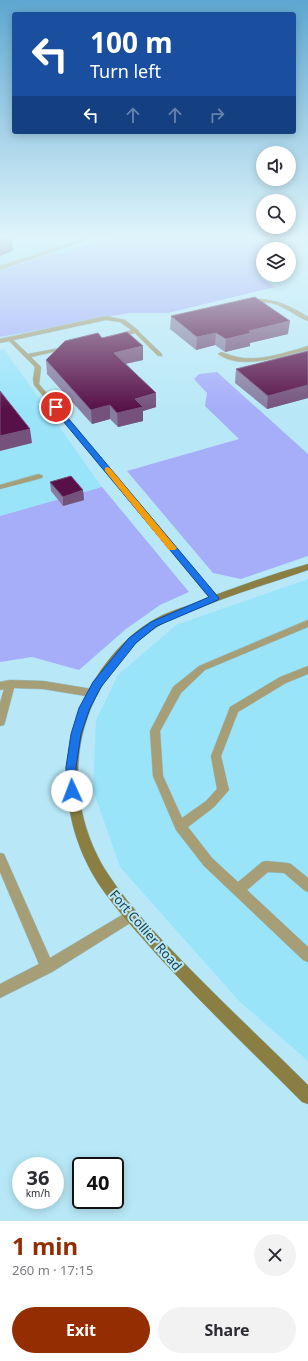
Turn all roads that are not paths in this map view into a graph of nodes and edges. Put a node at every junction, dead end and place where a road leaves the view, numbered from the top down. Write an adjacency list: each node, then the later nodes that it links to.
1 (245, 303): 2 (lane)
2 (308, 319)
3 (136, 331): 4 (lane); 5 (street); 10 (lane)
4 (113, 337)
5 (10, 339): 6 (street); 11 (lane)
6 (0, 341)
7 (74, 346): 11 (lane)
8 (308, 348): 9 (lane)
9 (221, 354)
10 (160, 355)
11 (27, 356): 15 (lane)
12 (39, 476): 13 (lane)
13 (0, 487)
14 (308, 567): 15 (street, Fort Collier Road)
15 (214, 598): 19 (street, Fort Collier Road)
16 (308, 623): 21 (lane)
17 (308, 670): 21 (lane)
18 (5, 685): 19 (lane); 20 (lane)
19 (92, 693): 25 (street, Fort Collier Road)
20 (0, 722)
21 (180, 826): 24 (lane)
22 (0, 858): 27 (lane)
23 (308, 886): 24 (lane)
24 (238, 890): 26 (lane)
25 (131, 916): 27 (lane); 29 (street, Fort Collier Road)
26 (308, 956)
27 (47, 967): 28 (lane)
28 (0, 991)
29 (308, 1096)

